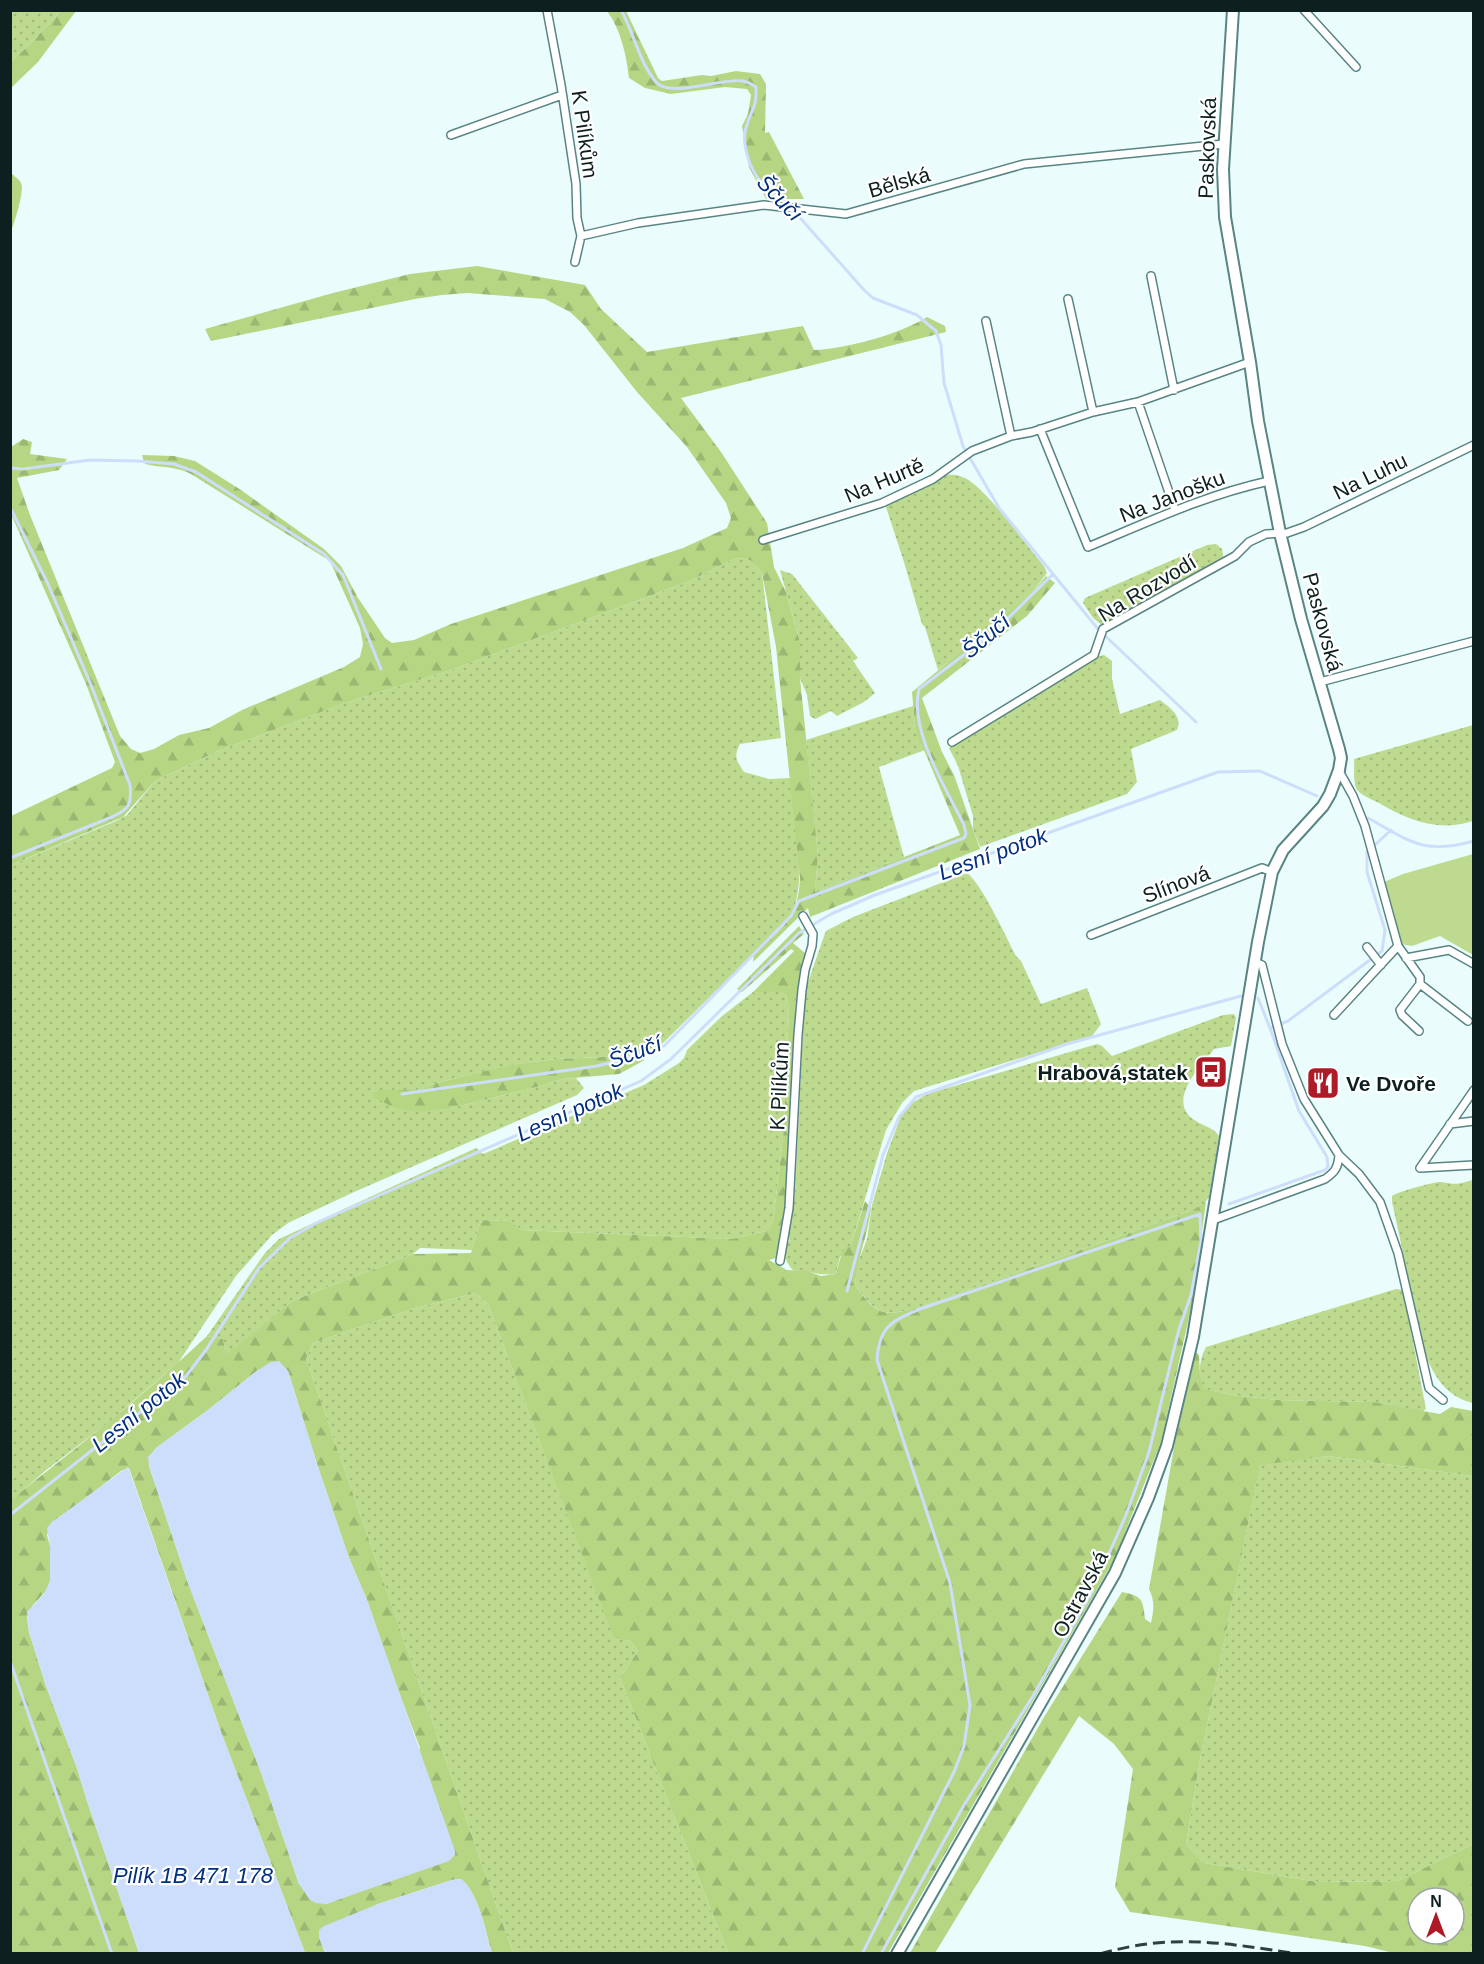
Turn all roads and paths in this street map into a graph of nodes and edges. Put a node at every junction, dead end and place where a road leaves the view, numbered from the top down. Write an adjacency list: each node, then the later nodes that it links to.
1 (547, 10): 5 (street, K Pilíkům)
2 (1233, 10): 7 (street, Paskovská)
3 (1304, 10): 4 (street)
4 (1356, 67)
5 (562, 95): 6 (street); 8 (street, K Pilíkům)
6 (451, 135)
7 (1224, 144): 8 (street, Bělská); 13 (street, Paskovská)
8 (581, 236): 9 (street, K Pilíkům)
9 (575, 262)
10 (1151, 276): 14 (street)
11 (1068, 299): 16 (street)
12 (986, 321): 18 (street)
13 (1250, 362): 14 (street, Na Hurtě); 20 (street, Paskovská)
14 (1174, 390): 15 (street, Na Hurtě)
15 (1138, 402): 16 (street, Na Hurtě); 21 (street)
16 (1093, 412): 17 (street, Na Hurtě)
17 (1040, 429): 18 (street, Na Hurtě); 21 (street, Na Janošku)
18 (1011, 436): 23 (street, Na Hurtě)
19 (1473, 445): 22 (street, Na Luhu)
20 (1269, 482): 21 (street, Na Janošku); 22 (street, Paskovská)
21 (1175, 510)
22 (1280, 533): 25 (street, Paskovská); 26 (street, Na Rozvodí)
23 (763, 540)
24 (1473, 641): 25 (street)
25 (1320, 682): 27 (street, Paskovská)
26 (952, 742)
27 (1339, 770): 28 (street, Paskovská); 31 (street)
28 (1272, 872): 30 (street, Slínová); 34 (street, Paskovská)
29 (804, 919): 47 (street, K Pilíkům)
30 (1091, 935)
31 (1398, 946): 33 (street); 36 (street)
32 (1371, 953): 36 (street)
33 (1406, 958): 35 (street); 37 (street)
34 (1256, 963): 44 (street); 46 (street, Paskovská)
35 (1473, 964)
36 (1381, 965): 38 (street)
37 (1420, 984): 39 (street); 40 (street)
38 (1334, 1015)
39 (1468, 1021)
40 (1419, 1031)
41 (1473, 1090): 43 (street)
42 (1473, 1121): 43 (street)
43 (1450, 1124): 45 (street)
44 (1339, 1155): 46 (street); 48 (street)
45 (1473, 1165)
46 (1213, 1220): 49 (street, Ostravská)
47 (780, 1262)
48 (1443, 1400)
49 (897, 1953)

